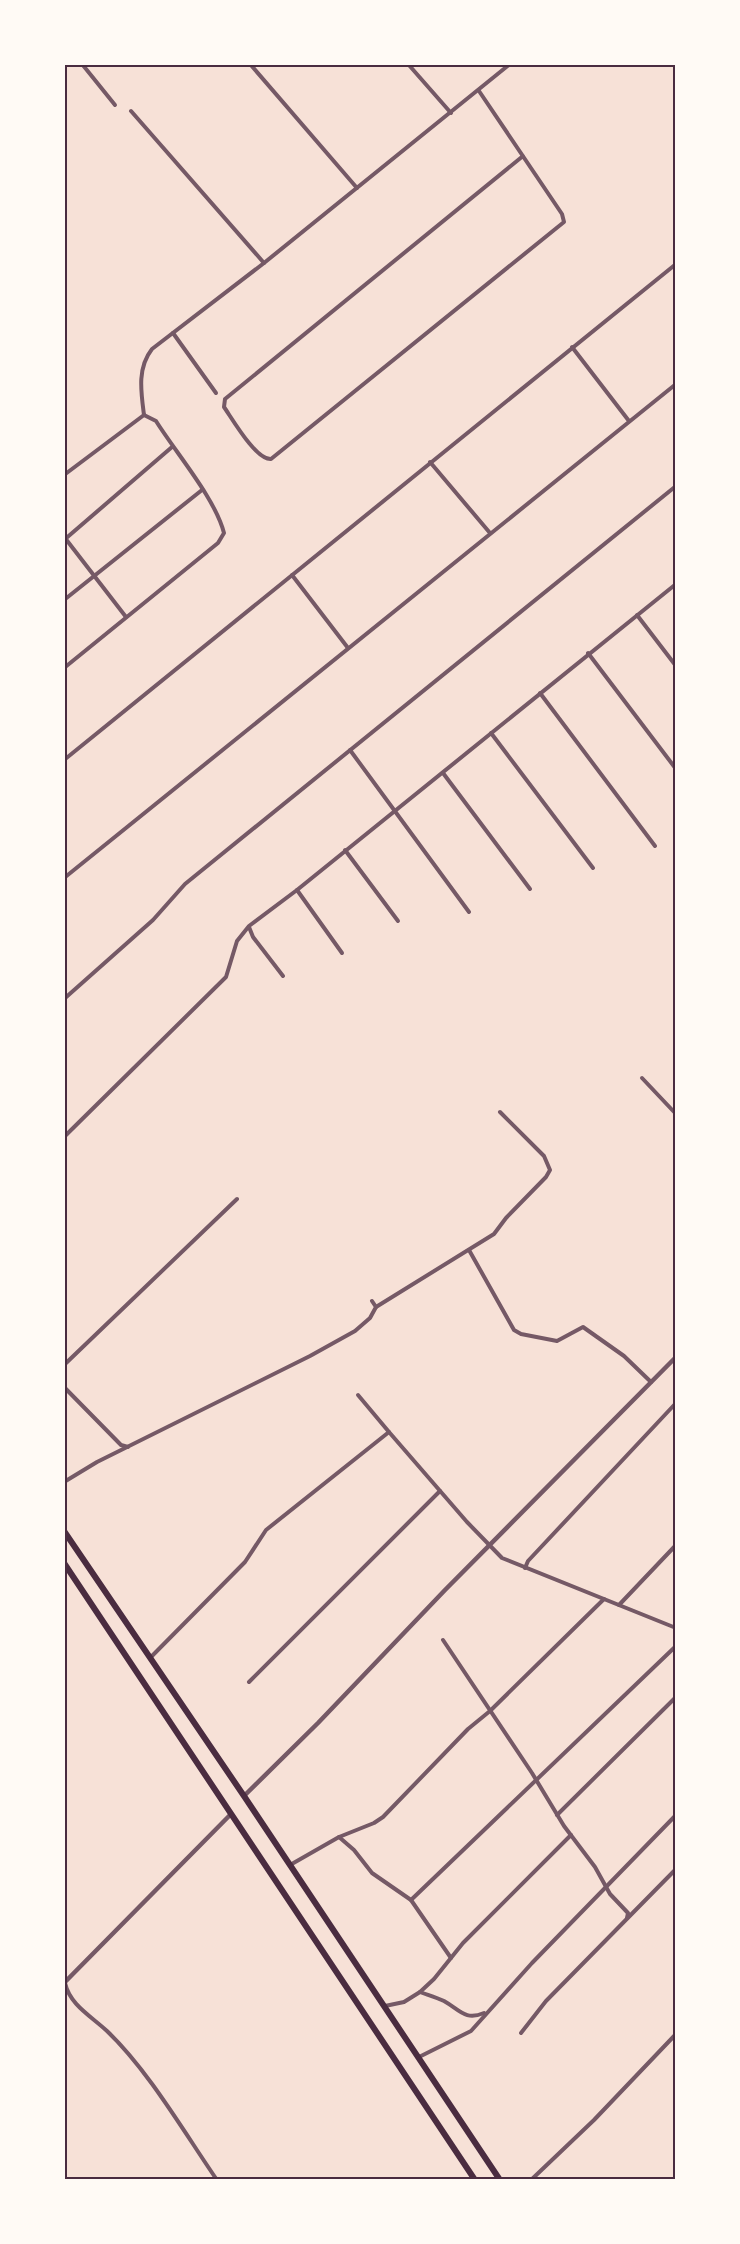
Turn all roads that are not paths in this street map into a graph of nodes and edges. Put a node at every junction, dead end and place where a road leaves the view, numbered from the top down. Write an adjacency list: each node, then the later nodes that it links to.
1 (82, 64): 6 (street)
2 (250, 64): 10 (street)
3 (408, 64): 8 (street)
4 (510, 64): 5 (street)
5 (478, 91): 8 (street); 9 (street)
6 (115, 105)
7 (131, 111): 11 (street)
8 (451, 112): 10 (street)
9 (523, 156): 9 (street)
10 (357, 189): 11 (street)
11 (264, 263): 13 (street)
12 (675, 264): 14 (street)
13 (173, 333): 16 (street); 17 (street)
14 (572, 347): 18 (street); 20 (street)
15 (675, 384): 18 (street)
16 (216, 393)
17 (144, 415): 19 (street); 21 (street)
18 (629, 421): 24 (street)
19 (172, 447): 23 (street); 25 (street)
20 (430, 462): 24 (street); 26 (street)
21 (64, 475)
22 (675, 486): 38 (street)
23 (202, 490): 27 (street); 31 (street)
24 (490, 533): 32 (street)
25 (65, 539): 27 (street)
26 (292, 575): 32 (street); 39 (street)
27 (95, 577): 29 (street); 31 (street)
28 (675, 584): 30 (street)
29 (64, 600)
30 (637, 615): 33 (street); 34 (street)
31 (126, 618): 35 (street)
32 (348, 648): 46 (street)
33 (588, 653): 36 (street); 40 (street)
34 (675, 666)
35 (64, 668)
36 (540, 693): 37 (street); 43 (street)
37 (491, 733): 41 (street); 45 (street)
38 (350, 750): 42 (street); 54 (street)
39 (64, 760)
40 (675, 769)
41 (443, 773): 42 (street); 47 (street)
42 (393, 811): 44 (street); 49 (street)
43 (655, 846)
44 (345, 850): 48 (street); 50 (street)
45 (592, 868)
46 (64, 878)
47 (530, 888)
48 (297, 891): 51 (street); 52 (street)
49 (469, 912)
50 (398, 921)
51 (249, 926): 53 (street); 58 (street)
52 (342, 953)
53 (283, 976)
54 (64, 999)
55 (642, 1078): 57 (street)
56 (500, 1112): 60 (street)
57 (675, 1114)
58 (64, 1137)
59 (237, 1199): 64 (street)
60 (469, 1250): 62 (street); 65 (street)
61 (372, 1301): 62 (street)
62 (376, 1307): 70 (street)
63 (675, 1357): 65 (street)
64 (64, 1365)
65 (651, 1382): 75 (street)
66 (64, 1387): 70 (street)
67 (358, 1395): 69 (street)
68 (675, 1403): 77 (street)
69 (389, 1432): 72 (street); 83 (street)
70 (129, 1447): 71 (street)
71 (64, 1482)
72 (440, 1491): 75 (street); 84 (street)
73 (64, 1531): 83 (highway)
74 (675, 1545): 79 (street)
75 (489, 1546): 77 (street); 88 (street)
76 (64, 1563): 89 (highway)
77 (525, 1568): 78 (street)
78 (604, 1599): 79 (street); 86 (street)
79 (618, 1605): 80 (street)
80 (675, 1628)
81 (443, 1640): 86 (street)
82 (675, 1646): 87 (street)
83 (150, 1658): 88 (highway)
84 (249, 1682)
85 (675, 1696): 90 (street)
86 (490, 1711): 87 (street); 93 (street)
87 (537, 1780): 90 (street); 97 (street)
88 (244, 1796): 94 (highway)
89 (231, 1814): 100 (street); 108 (highway)
90 (557, 1815): 92 (street)
91 (675, 1815): 96 (street)
92 (571, 1835): 96 (street); 99 (street)
93 (339, 1837): 94 (street); 97 (street)
94 (290, 1865): 102 (highway)
95 (675, 1869): 98 (street)
96 (606, 1888): 98 (street); 103 (street)
97 (411, 1900): 99 (street)
98 (627, 1918): 104 (street)
99 (451, 1958): 101 (street)
100 (65, 1983): 107 (street)
101 (420, 1992): 102 (street); 103 (street)
102 (384, 2007): 106 (highway)
103 (488, 2012): 106 (street)
104 (521, 2033)
105 (675, 2034): 110 (street)
106 (418, 2058): 109 (highway)
107 (216, 2180)
108 (475, 2180)
109 (500, 2180)
110 (531, 2180)

